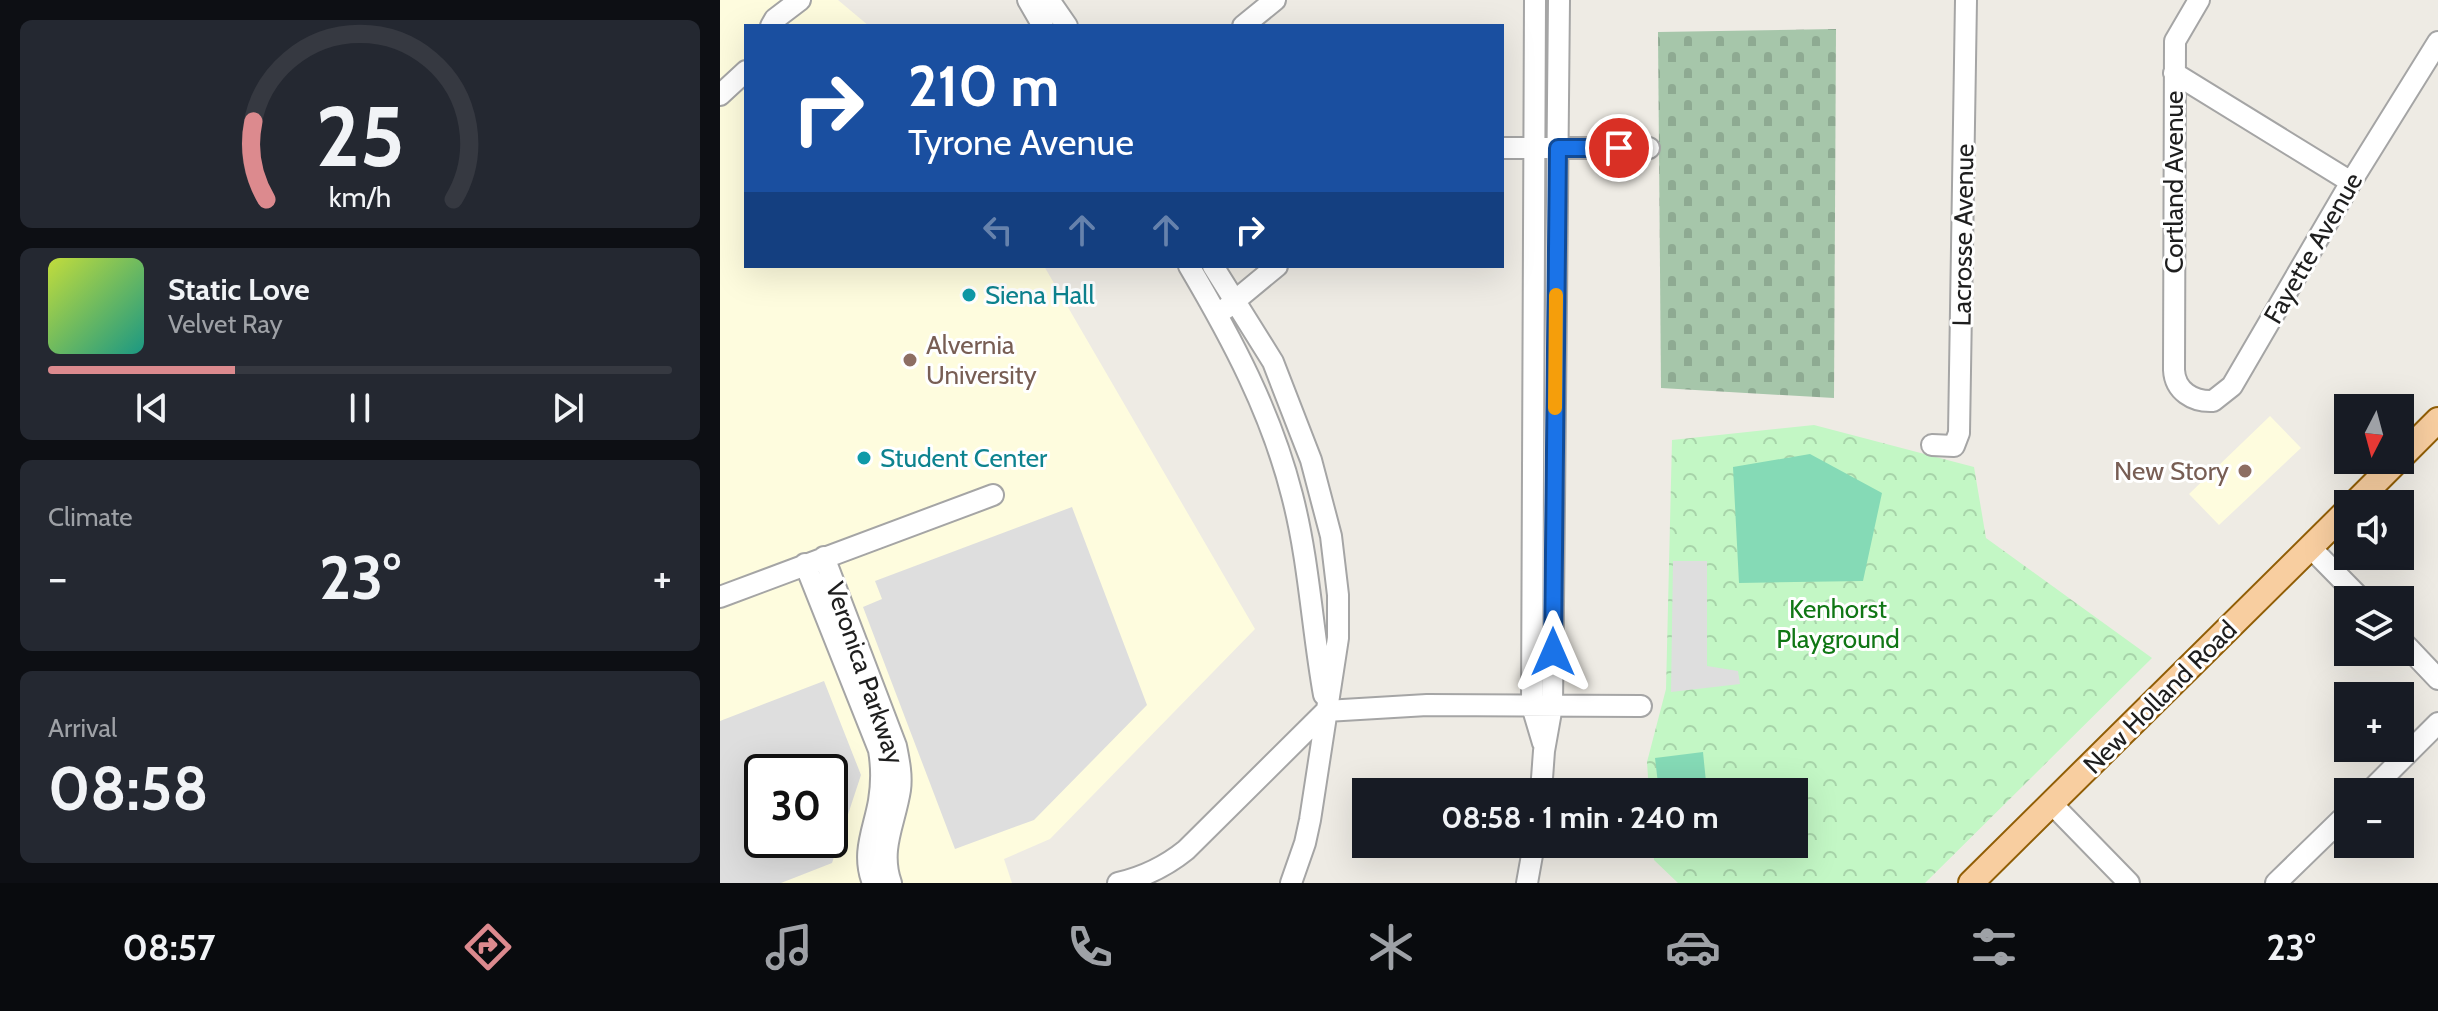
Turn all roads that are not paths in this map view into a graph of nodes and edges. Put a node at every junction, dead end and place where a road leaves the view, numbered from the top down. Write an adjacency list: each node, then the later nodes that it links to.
1 (1028, 0): 10 (street)
2 (1049, 0): 11 (street)
3 (1275, 0): 12 (street)
4 (1535, 0): 18 (street)
5 (1559, 0): 19 (street)
6 (1966, 0): 30 (street, Lacrosse Avenue)
7 (798, 2): 9 (street)
8 (2189, 6): 15 (street, Cortland Avenue)
9 (772, 24)
10 (1042, 24)
11 (1066, 24)
12 (1245, 24)
13 (2438, 42): 21 (street, Fayette Avenue)
14 (744, 73): 16 (street)
15 (2174, 73): 21 (street); 27 (street, Cortland Avenue)
16 (720, 95)
17 (1504, 148): 18 (street)
18 (1534, 148): 19 (street); 41 (street)
19 (1558, 148): 20 (street); 41 (street)
20 (1649, 148)
21 (2351, 182): 27 (street, Fayette Avenue)
22 (1190, 268): 26 (street)
23 (1214, 268): 25 (street)
24 (1275, 268): 25 (street)
25 (1234, 301): 26 (street); 43 (street)
26 (1218, 315): 43 (street)
27 (2174, 370)
28 (2438, 420): 29 (main road)
29 (2414, 444)
30 (1932, 445)
31 (2384, 474): 32 (main road)
32 (2368, 490)
33 (993, 495): 36 (street)
34 (2334, 524): 35 (main road, New Holland Road)
35 (2310, 547): 37 (street); 47 (main road, New Holland Road)
36 (815, 560): 38 (street); 50 (street, Veronica Parkway); 51 (street, Veronica Parkway)
37 (2348, 586)
38 (720, 597)
39 (2414, 654): 40 (street)
40 (2438, 679)
41 (1542, 706): 42 (street); 43 (street); 45 (street)
42 (1641, 706)
43 (1326, 711): 52 (street); 53 (street)
44 (2438, 723): 46 (street)
45 (1542, 778)
46 (2383, 778)
47 (2052, 804): 55 (main road, New Holland Road); 56 (street)
48 (2334, 827): 57 (street)
49 (1531, 858): 54 (street)
50 (873, 883)
51 (891, 883)
52 (1118, 883)
53 (1291, 883)
54 (1527, 883)
55 (1971, 883)
56 (2129, 883)
57 (2276, 883)

